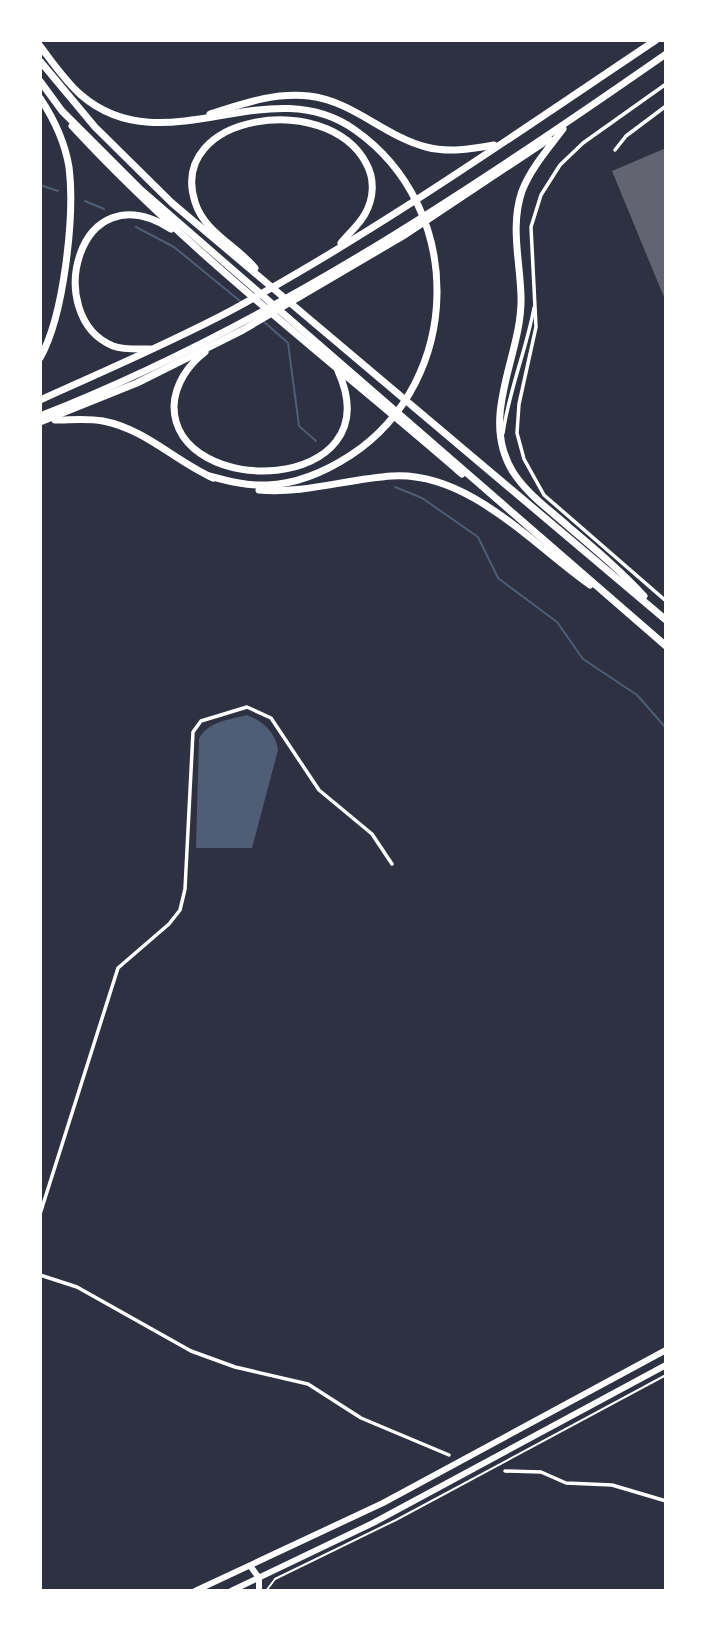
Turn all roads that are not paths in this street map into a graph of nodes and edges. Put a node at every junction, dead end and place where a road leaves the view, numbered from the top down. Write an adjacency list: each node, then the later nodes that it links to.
1 (656, 40): 13 (highway)
2 (40, 46): 11 (highway)
3 (666, 54): 10 (highway)
4 (40, 61): 17 (highway)
5 (40, 81): 9 (highway)
6 (666, 84): 19 (street)
7 (40, 98): 23 (highway)
8 (666, 106): 14 (street)
9 (62, 111): 15 (highway); 32 (highway)
10 (577, 116): 12 (highway); 18 (highway)
11 (182, 123): 13 (highway); 28 (highway)
12 (563, 129): 18 (highway); 27 (highway)
13 (499, 145): 16 (highway)
14 (615, 150)
15 (187, 240): 22 (highway); 24 (highway)
16 (336, 249): 17 (highway); 22 (highway)
17 (264, 280): 31 (highway)
18 (323, 281): 20 (highway)
19 (537, 296): 27 (street); 30 (street)
20 (241, 327): 21 (highway); 26 (highway)
21 (219, 341): 24 (highway); 26 (highway)
22 (154, 348): 25 (highway)
23 (40, 358)
24 (337, 368): 29 (highway)
25 (40, 400)
26 (42, 420): 28 (highway)
27 (502, 439): 31 (highway)
28 (209, 476): 29 (highway)
29 (590, 585): 32 (highway)
30 (666, 601)
31 (666, 620)
32 (666, 646)
33 (392, 864): 34 (street)
34 (40, 1214)
35 (40, 1275): 38 (street)
36 (666, 1350): 41 (main road)
37 (666, 1365): 42 (main road)
38 (449, 1455)
39 (505, 1471): 40 (street)
40 (666, 1501)
41 (251, 1567): 42 (main road); 43 (main road)
42 (259, 1578): 44 (main road); 45 (main road)
43 (195, 1591)
44 (231, 1591)
45 (259, 1591)

